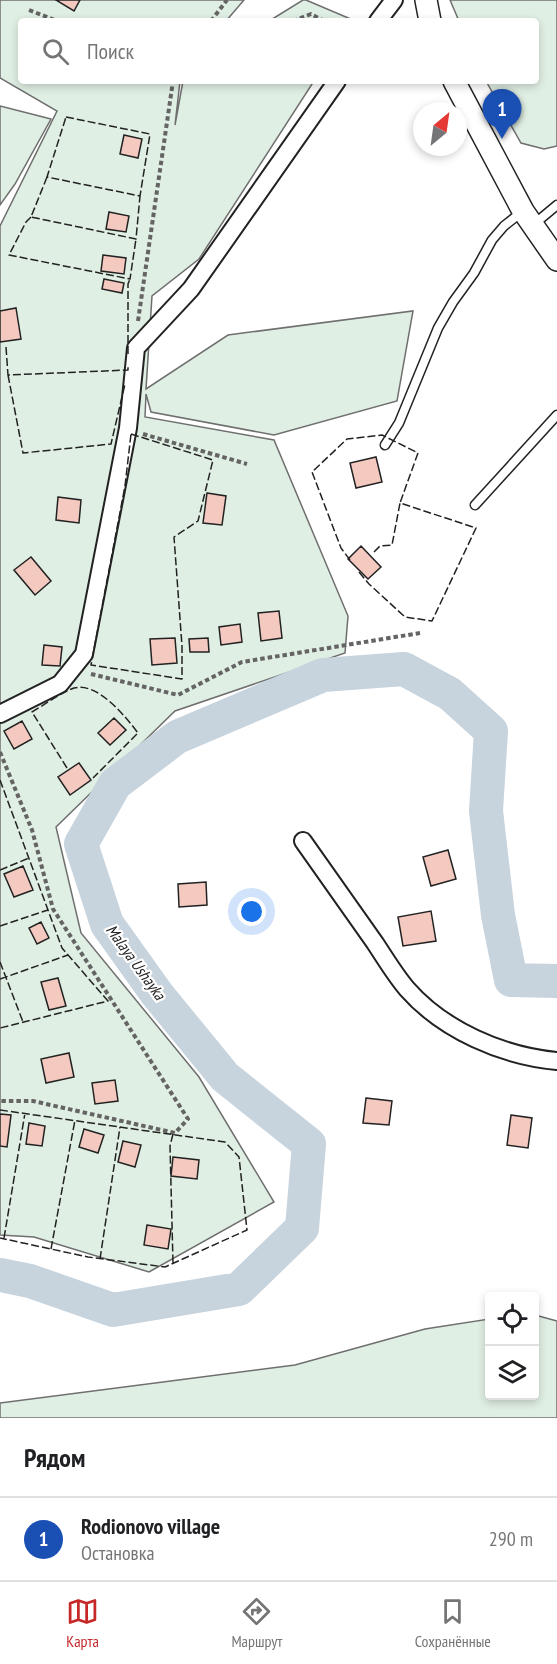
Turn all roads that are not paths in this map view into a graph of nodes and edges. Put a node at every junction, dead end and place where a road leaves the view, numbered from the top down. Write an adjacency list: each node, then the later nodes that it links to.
1 (394, 0): 3 (street)
2 (426, 0): 4 (street)
3 (380, 18)
4 (429, 18)
5 (335, 84): 13 (street)
6 (456, 84): 8 (street)
7 (557, 205): 8 (lane)
8 (528, 218): 9 (street); 11 (lane)
9 (557, 260)
10 (557, 415): 12 (lane)
11 (385, 445)
12 (475, 505)
13 (0, 714)
14 (303, 841): 15 (street)
15 (557, 1061)

